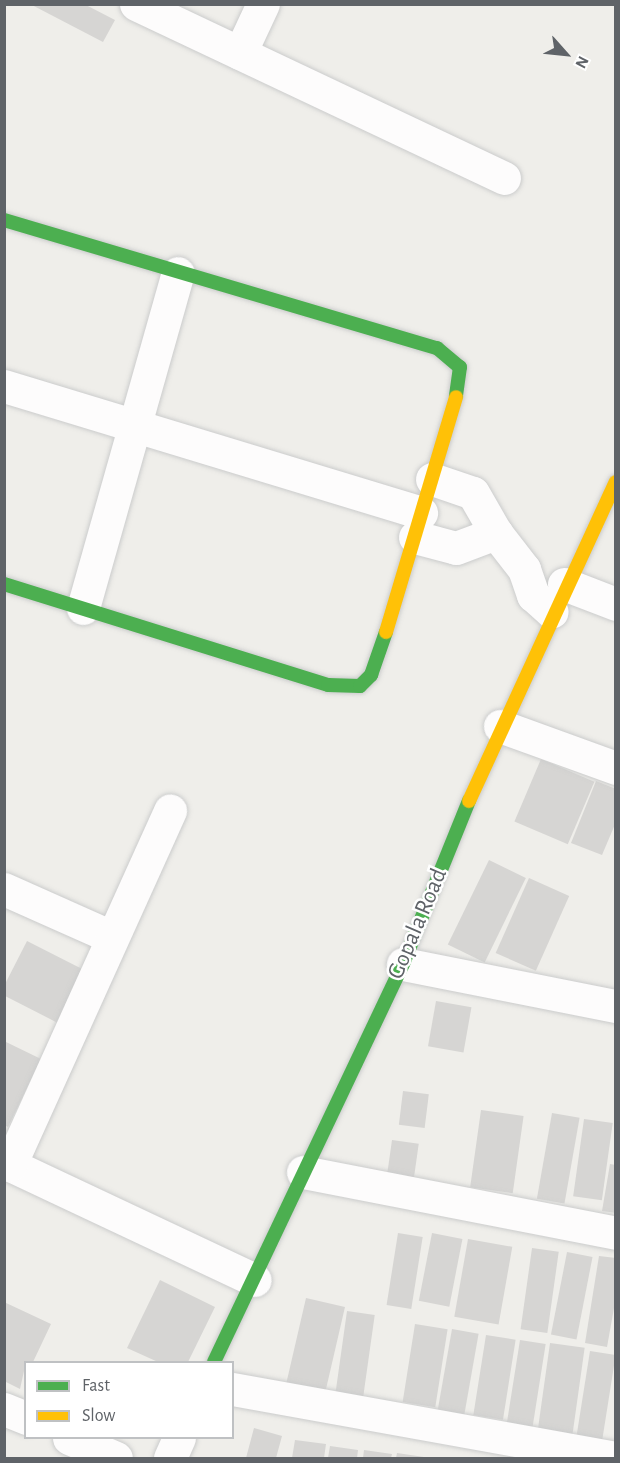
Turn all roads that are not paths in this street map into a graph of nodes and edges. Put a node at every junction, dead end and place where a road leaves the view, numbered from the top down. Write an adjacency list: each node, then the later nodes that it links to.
1 (136, 4): 3 (street)
2 (263, 4): 3 (street)
3 (240, 53): 4 (street)
4 (504, 178)
5 (4, 220): 6 (street)
6 (178, 273): 8 (street); 9 (street)
7 (4, 386): 8 (street)
8 (135, 424): 11 (street); 16 (street)
9 (432, 479): 11 (street); 12 (street)
10 (615, 482): 14 (street, Gopala Road)
11 (418, 525): 12 (street); 16 (street)
12 (496, 533): 14 (street)
13 (4, 584): 16 (street)
14 (558, 598): 15 (street); 17 (street, Gopala Road)
15 (615, 604)
16 (83, 608)
17 (500, 726): 18 (street); 22 (street, Gopala Road)
18 (615, 768)
19 (170, 810): 21 (street)
20 (4, 889): 21 (street)
21 (112, 937): 24 (street)
22 (403, 964): 23 (street); 25 (street, Gopala Road)
23 (615, 1006)
24 (7, 1164): 27 (street)
25 (303, 1172): 26 (street); 27 (street, Gopala Road)
26 (615, 1233)
27 (255, 1280): 28 (street, Gopala Road)
28 (214, 1361)
29 (234, 1389): 36 (street)
30 (4, 1409): 31 (street)
31 (24, 1417)
32 (73, 1439): 34 (street)
33 (178, 1439): 35 (street)
34 (116, 1458)
35 (170, 1458)
36 (615, 1458)

